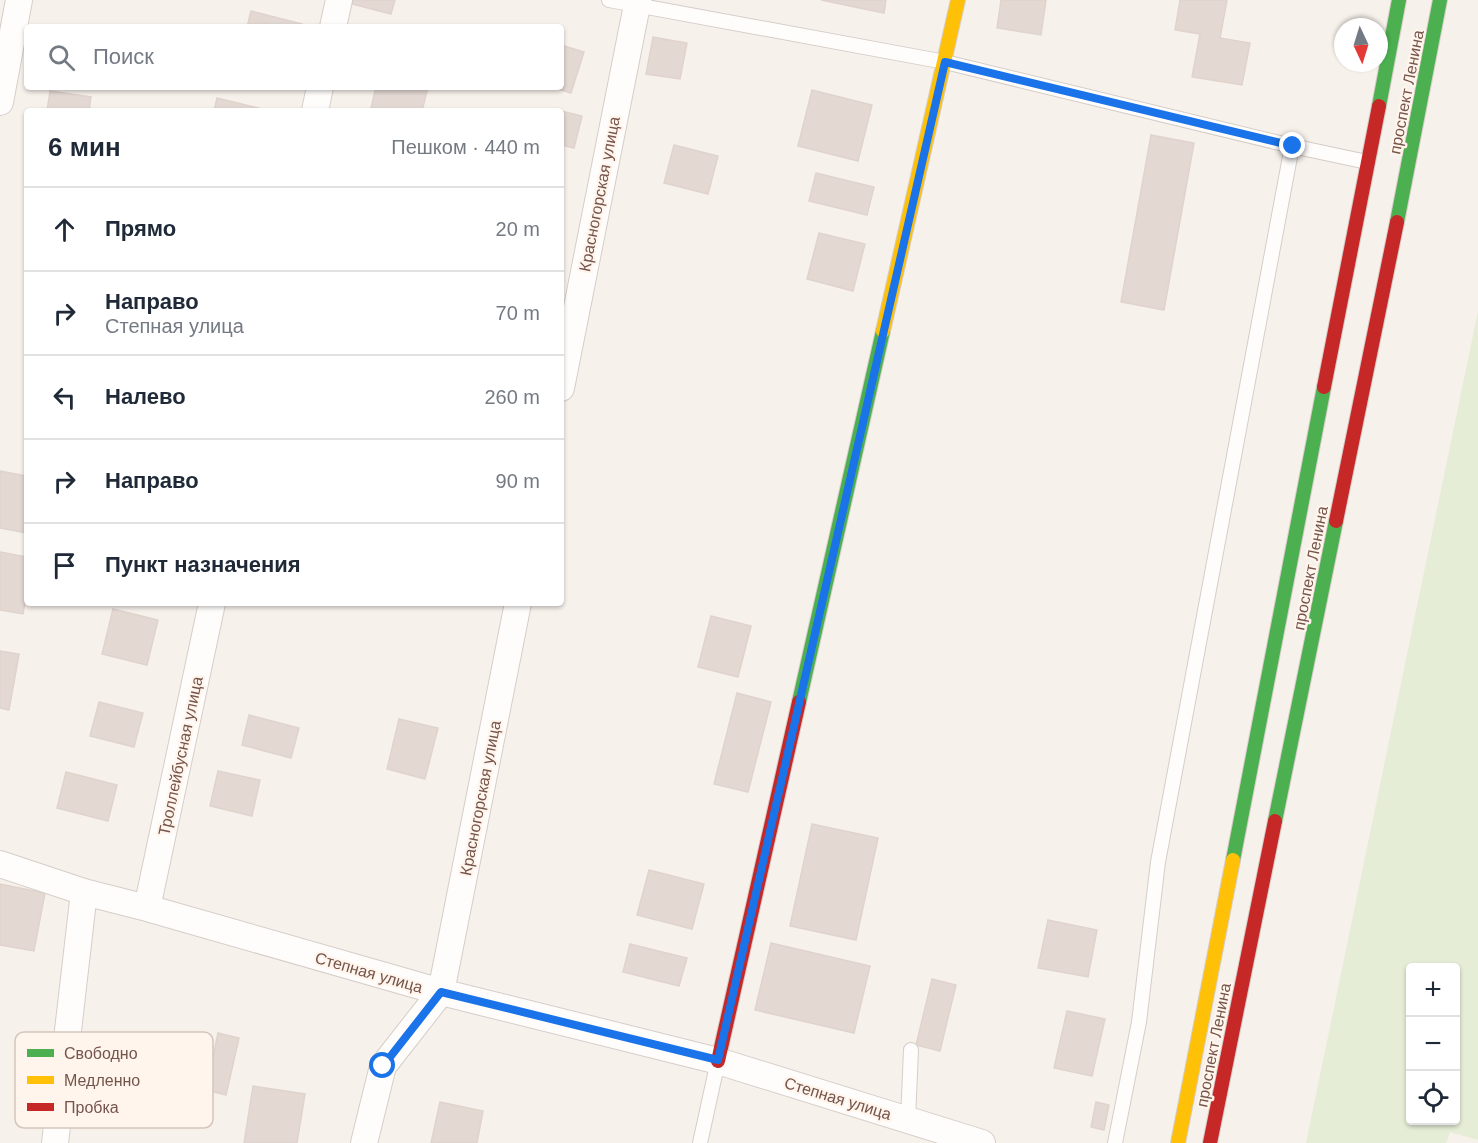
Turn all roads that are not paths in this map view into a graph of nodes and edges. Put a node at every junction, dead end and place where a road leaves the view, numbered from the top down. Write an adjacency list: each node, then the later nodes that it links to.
1 (20, 0): 11 (street)
2 (339, 0): 8 (street)
3 (609, 0): 7 (lane)
4 (958, 0): 9 (main road)
5 (1399, 0): 14 (main road)
6 (1440, 0): 33 (main road, проспект Ленина)
7 (637, 3): 9 (lane); 15 (street, Красногорская улица)
8 (334, 24)
9 (945, 62): 13 (lane); 24 (main road)
10 (319, 90): 12 (street)
11 (0, 102)
12 (316, 108)
13 (1293, 146): 14 (lane); 31 (lane)
14 (1368, 162): 32 (main road)
15 (564, 373)
16 (211, 606): 20 (street, Троллейбусная улица)
17 (517, 606): 21 (street, Красногорская улица)
18 (0, 864): 19 (street, Степная улица)
19 (84, 892): 20 (street, Степная улица); 22 (street)
20 (147, 908): 21 (street, Степная улица)
21 (441, 992): 24 (street, Степная улица); 28 (street)
22 (68, 1032)
23 (911, 1050): 25 (lane)
24 (718, 1060): 25 (street, Степная улица); 29 (lane)
25 (908, 1120): 30 (street, Степная улица)
26 (57, 1128): 27 (street)
27 (55, 1143)
28 (364, 1143)
29 (700, 1143)
30 (982, 1143)
31 (1115, 1143)
32 (1178, 1143)
33 (1210, 1143)

